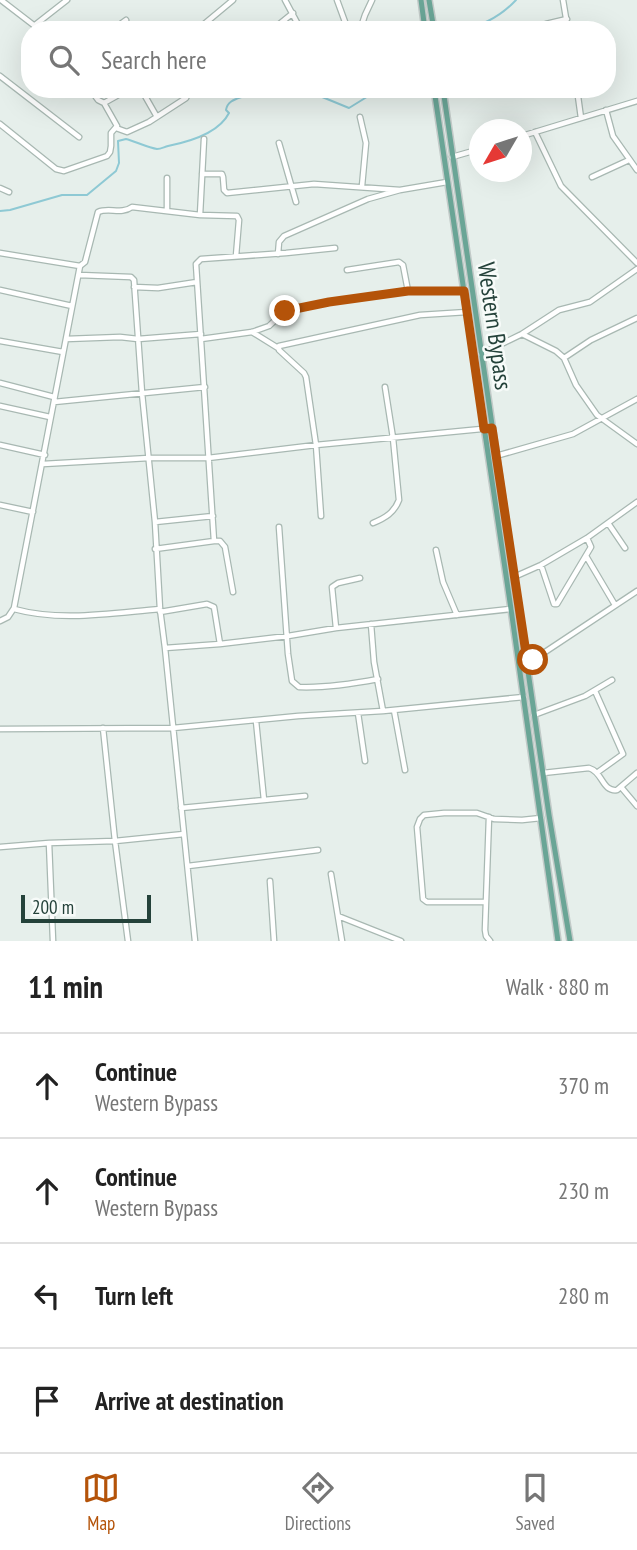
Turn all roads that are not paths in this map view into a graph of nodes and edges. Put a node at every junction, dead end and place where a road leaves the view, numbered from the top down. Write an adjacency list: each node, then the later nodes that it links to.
1 (1, 0): 12 (street)
2 (68, 0): 13 (street)
3 (233, 0): 14 (street)
4 (285, 0): 10 (street)
5 (337, 0): 17 (street)
6 (372, 0): 18 (street)
7 (421, 0): 19 (main road)
8 (429, 0): 20 (main road)
9 (564, 0): 11 (street)
10 (293, 12): 15 (street); 16 (street)
11 (567, 19): 21 (street)
12 (30, 21)
13 (40, 21)
14 (208, 21)
15 (282, 21)
16 (298, 21)
17 (345, 21)
18 (363, 21)
19 (424, 21)
20 (432, 21)
21 (559, 21)
22 (0, 76): 23 (street)
23 (21, 92)
24 (28, 98): 42 (street)
25 (96, 98): 33 (street)
26 (113, 98): 33 (street)
27 (146, 98): 35 (street)
28 (186, 98): 35 (street)
29 (435, 98): 53 (main road, Western Bypass)
30 (444, 98): 46 (main road, Western Bypass)
31 (578, 98): 37 (street)
32 (637, 101): 34 (street)
33 (104, 103): 39 (street)
34 (606, 110): 37 (street); 47 (street)
35 (157, 117): 39 (street)
36 (360, 117): 54 (street)
37 (581, 118): 40 (street)
38 (0, 124): 39 (street)
39 (116, 128)
40 (535, 132): 41 (street); 66 (street)
41 (532, 133)
42 (79, 137)
43 (204, 139): 49 (street)
44 (279, 143): 55 (street)
45 (469, 152): 46 (street)
46 (452, 157): 87 (main road, Western Bypass)
47 (629, 160): 48 (street); 50 (street)
48 (636, 170): 51 (street)
49 (202, 174): 55 (street); 61 (street)
50 (592, 177)
51 (637, 177)
52 (167, 178): 60 (street)
53 (447, 182): 57 (street); 75 (main road, Western Bypass)
54 (362, 186): 55 (street); 57 (street)
55 (290, 187): 59 (street)
56 (0, 188): 58 (street)
57 (400, 190): 64 (street)
58 (9, 192)
59 (296, 202)
60 (167, 210): 61 (street); 67 (street)
61 (200, 215): 65 (street)
62 (335, 248): 64 (street)
63 (0, 253): 67 (street)
64 (278, 254): 65 (street)
65 (236, 256): 71 (street)
66 (637, 263)
67 (80, 266): 70 (street)
68 (637, 269): 80 (street)
69 (347, 270): 74 (street)
70 (79, 275): 72 (street); 76 (street)
71 (197, 282): 72 (street); 81 (street)
72 (134, 287): 83 (street)
73 (0, 290): 76 (street)
74 (408, 291): 75 (street); 79 (street)
75 (464, 291): 77 (main road, Western Bypass)
76 (72, 306): 82 (street)
77 (467, 312): 85 (street); 99 (main road, Western Bypass)
78 (637, 318): 88 (street)
79 (251, 332): 81 (street); 85 (street)
80 (522, 334): 87 (street); 88 (street)
81 (201, 336): 83 (street); 90 (street)
82 (66, 339): 83 (street); 86 (street)
83 (138, 339): 92 (street)
84 (0, 341): 86 (street)
85 (278, 348): 103 (street)
86 (63, 352): 94 (street)
87 (481, 354): 98 (main road, Western Bypass)
88 (564, 358): 97 (street)
89 (0, 383): 94 (street)
90 (205, 387): 92 (street); 107 (street)
91 (385, 387): 100 (street)
92 (142, 393): 94 (street); 106 (street)
93 (637, 399): 97 (street)
94 (54, 400): 96 (street)
95 (0, 406): 96 (street)
96 (51, 417): 104 (street)
97 (600, 418): 102 (street); 105 (street)
98 (492, 428): 99 (street); 105 (main road, Western Bypass)
99 (484, 429): 100 (street); 131 (main road, Western Bypass)
100 (393, 438): 103 (street); 115 (street)
101 (0, 444): 104 (street)
102 (637, 444)
103 (316, 445): 107 (street); 113 (street)
104 (44, 455): 108 (street)
105 (496, 456): 125 (main road, Western Bypass)
106 (149, 458): 107 (street); 108 (street); 114 (street)
107 (208, 458): 112 (street)
108 (43, 464): 111 (street)
109 (637, 502): 116 (street)
110 (0, 505): 111 (street)
111 (34, 512): 130 (street)
112 (213, 516): 114 (street); 119 (street)
113 (321, 516)
114 (155, 522): 121 (street)
115 (373, 523)
116 (608, 523): 118 (street); 120 (street)
117 (279, 527): 137 (street)
118 (587, 538): 123 (street); 124 (street)
119 (214, 541): 121 (street); 128 (street)
120 (625, 548)
121 (155, 549): 132 (street)
122 (436, 550): 133 (street)
123 (586, 556): 124 (street); 129 (street)
124 (541, 565): 125 (street)
125 (514, 577): 140 (main road, Western Bypass)
126 (360, 578): 136 (street)
127 (637, 591): 129 (street)
128 (233, 592)
129 (615, 605): 141 (street)
130 (14, 608): 132 (street); 134 (street)
131 (511, 609): 133 (street); 146 (main road, Western Bypass)
132 (160, 610): 138 (street); 139 (street)
133 (457, 615): 135 (street)
134 (0, 621)
135 (371, 624): 136 (street); 143 (street)
136 (336, 628): 137 (street)
137 (288, 636): 138 (street); 143 (street)
138 (220, 644): 139 (street)
139 (165, 648): 153 (street)
140 (526, 653): 141 (street); 142 (main road, Western Bypass)
141 (536, 658): 142 (street)
142 (528, 667): 150 (main road, Western Bypass)
143 (378, 680): 148 (street)
144 (612, 680): 145 (street)
145 (595, 691): 150 (street); 157 (street)
146 (524, 696): 147 (street); 166 (main road, Western Bypass)
147 (394, 710): 148 (street); 156 (street)
148 (383, 711): 149 (street)
149 (358, 713): 151 (street); 155 (street)
150 (534, 715): 158 (main road, Western Bypass)
151 (256, 720): 153 (street); 162 (street)
152 (103, 728): 153 (street); 154 (street); 168 (street)
153 (173, 728): 164 (street)
154 (0, 729)
155 (365, 761)
156 (405, 770)
157 (598, 772): 158 (street); 160 (street)
158 (543, 773): 185 (main road, Western Bypass)
159 (637, 773): 160 (street)
160 (621, 787): 163 (street)
161 (305, 796): 162 (street)
162 (264, 800): 164 (street)
163 (637, 806)
164 (181, 808): 167 (street)
165 (492, 818): 166 (street); 175 (street); 175 (street)
166 (541, 818): 184 (main road, Western Bypass)
167 (184, 834): 168 (street); 172 (street)
168 (115, 841): 169 (street); 178 (street)
169 (49, 843): 170 (street); 177 (street)
170 (0, 847)
171 (317, 850): 172 (street)
172 (188, 866): 179 (street)
173 (331, 874): 176 (street)
174 (270, 881): 180 (street)
175 (486, 902): 183 (street)
176 (338, 916): 181 (street); 182 (street)
177 (53, 941)
178 (128, 941)
179 (195, 941)
180 (274, 941)
181 (342, 941)
182 (401, 941)
183 (490, 941)
184 (558, 941)
185 (570, 941)

